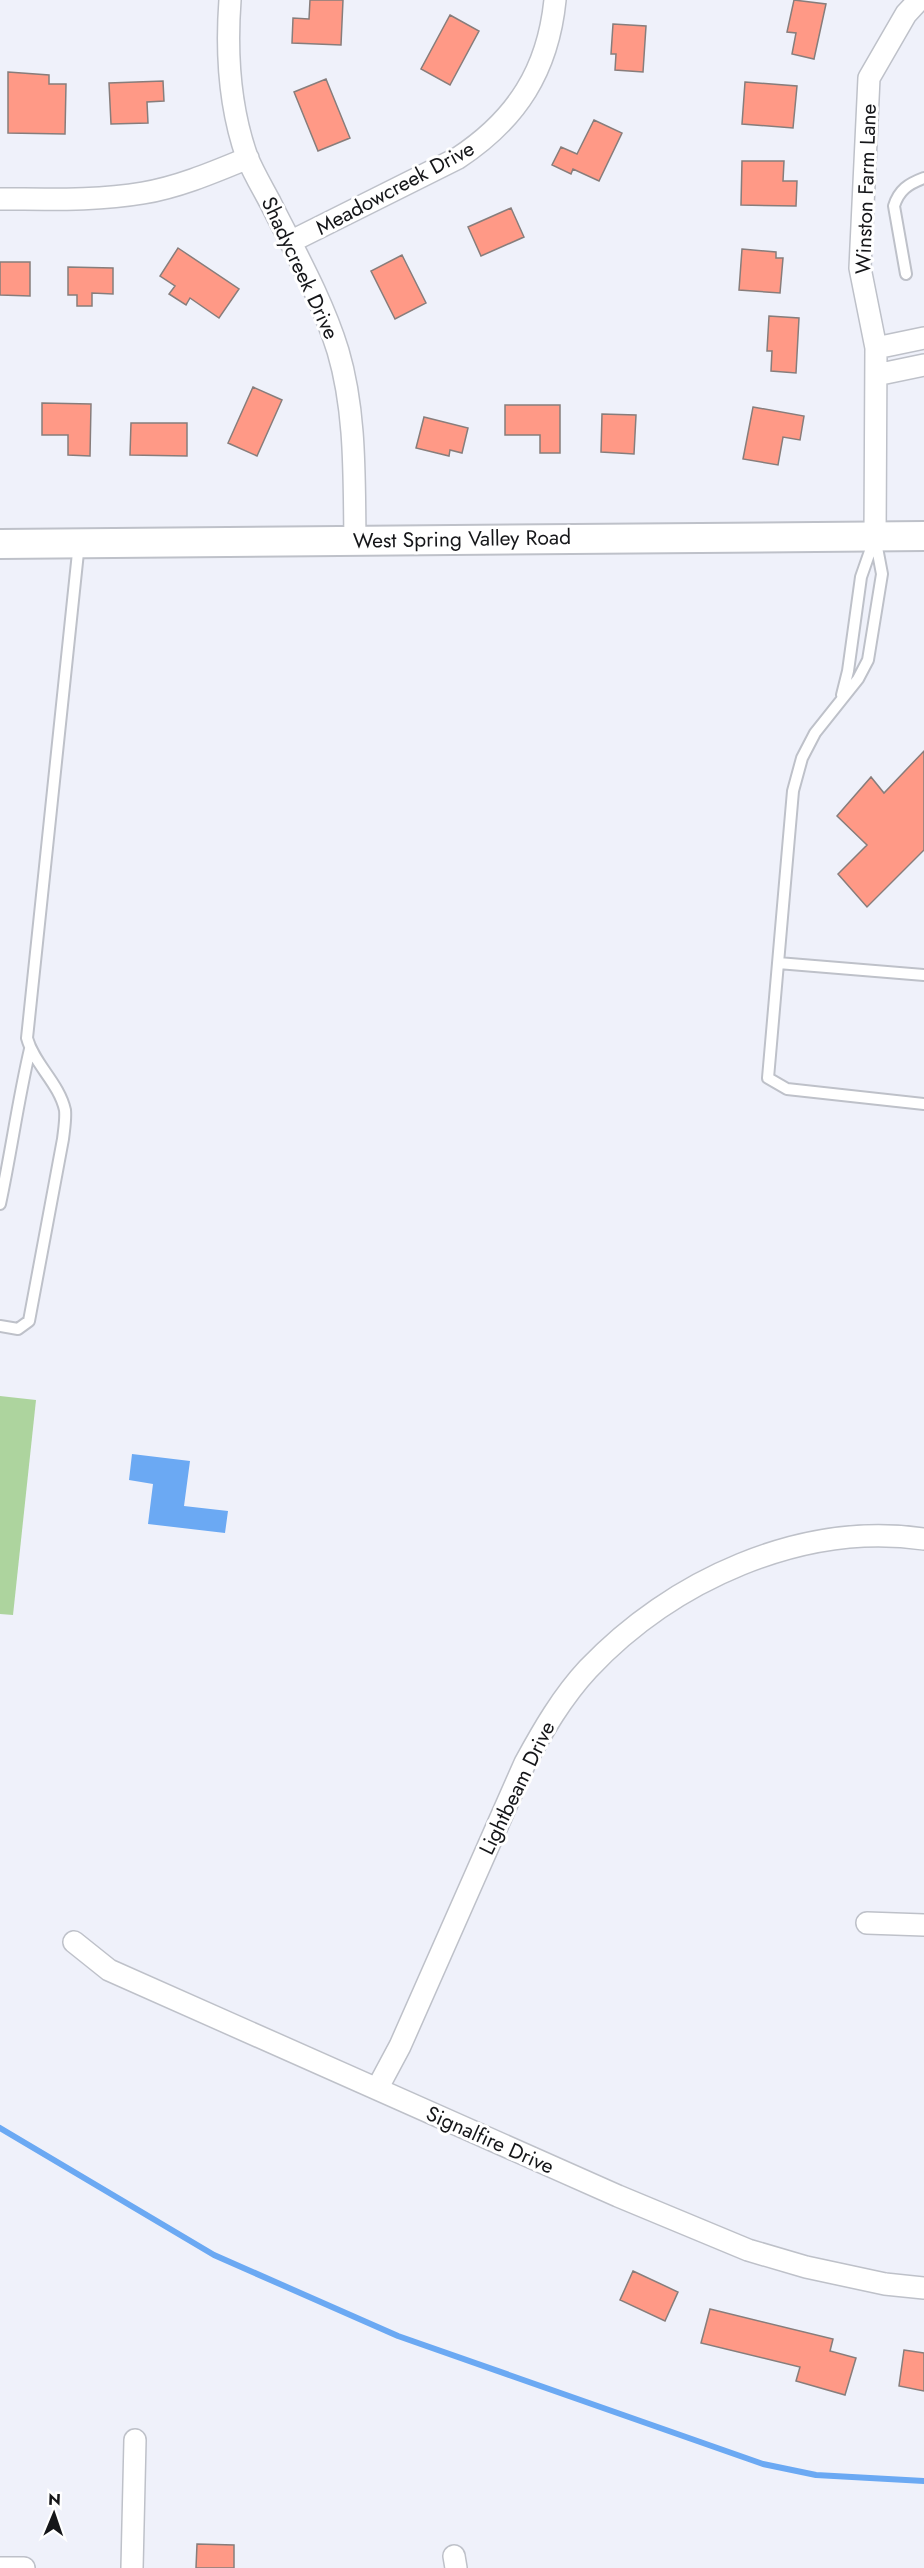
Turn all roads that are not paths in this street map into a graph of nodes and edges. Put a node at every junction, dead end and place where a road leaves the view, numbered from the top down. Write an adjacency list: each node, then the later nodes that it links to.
1 (231, 0): 4 (street, Shadycreek Drive)
2 (555, 0): 7 (street, Meadowcreek Drive)
3 (919, 0): 10 (street, Winston Farm Lane)
4 (248, 158): 6 (street); 7 (street, Shadycreek Drive)
5 (924, 178): 8 (lane)
6 (0, 200)
7 (290, 242): 15 (street, Shadycreek Drive)
8 (906, 274)
9 (924, 338): 10 (street)
10 (876, 348): 12 (street, Winston Farm Lane)
11 (924, 365): 12 (street)
12 (876, 375): 14 (street, Winston Farm Lane)
13 (924, 536): 14 (street, West Spring Valley Road)
14 (875, 537): 15 (street, West Spring Valley Road); 18 (lane); 18 (lane)
15 (355, 540): 16 (street, West Spring Valley Road)
16 (80, 543): 17 (street, West Spring Valley Road); 21 (lane)
17 (0, 544)
18 (841, 698): 19 (lane)
19 (778, 963): 20 (lane); 22 (lane)
20 (924, 975)
21 (30, 1049): 23 (lane); 24 (lane)
22 (924, 1104)
23 (0, 1204)
24 (0, 1326)
25 (924, 1539): 29 (street, Lightbeam Drive)
26 (867, 1923): 27 (street)
27 (924, 1925)
28 (74, 1942): 29 (street, Signalfire Drive)
29 (377, 2089): 30 (street, Signalfire Drive)
30 (924, 2288)
31 (135, 2440): 34 (street)
32 (0, 2568): 33 (street)
33 (24, 2568)
34 (132, 2568)

